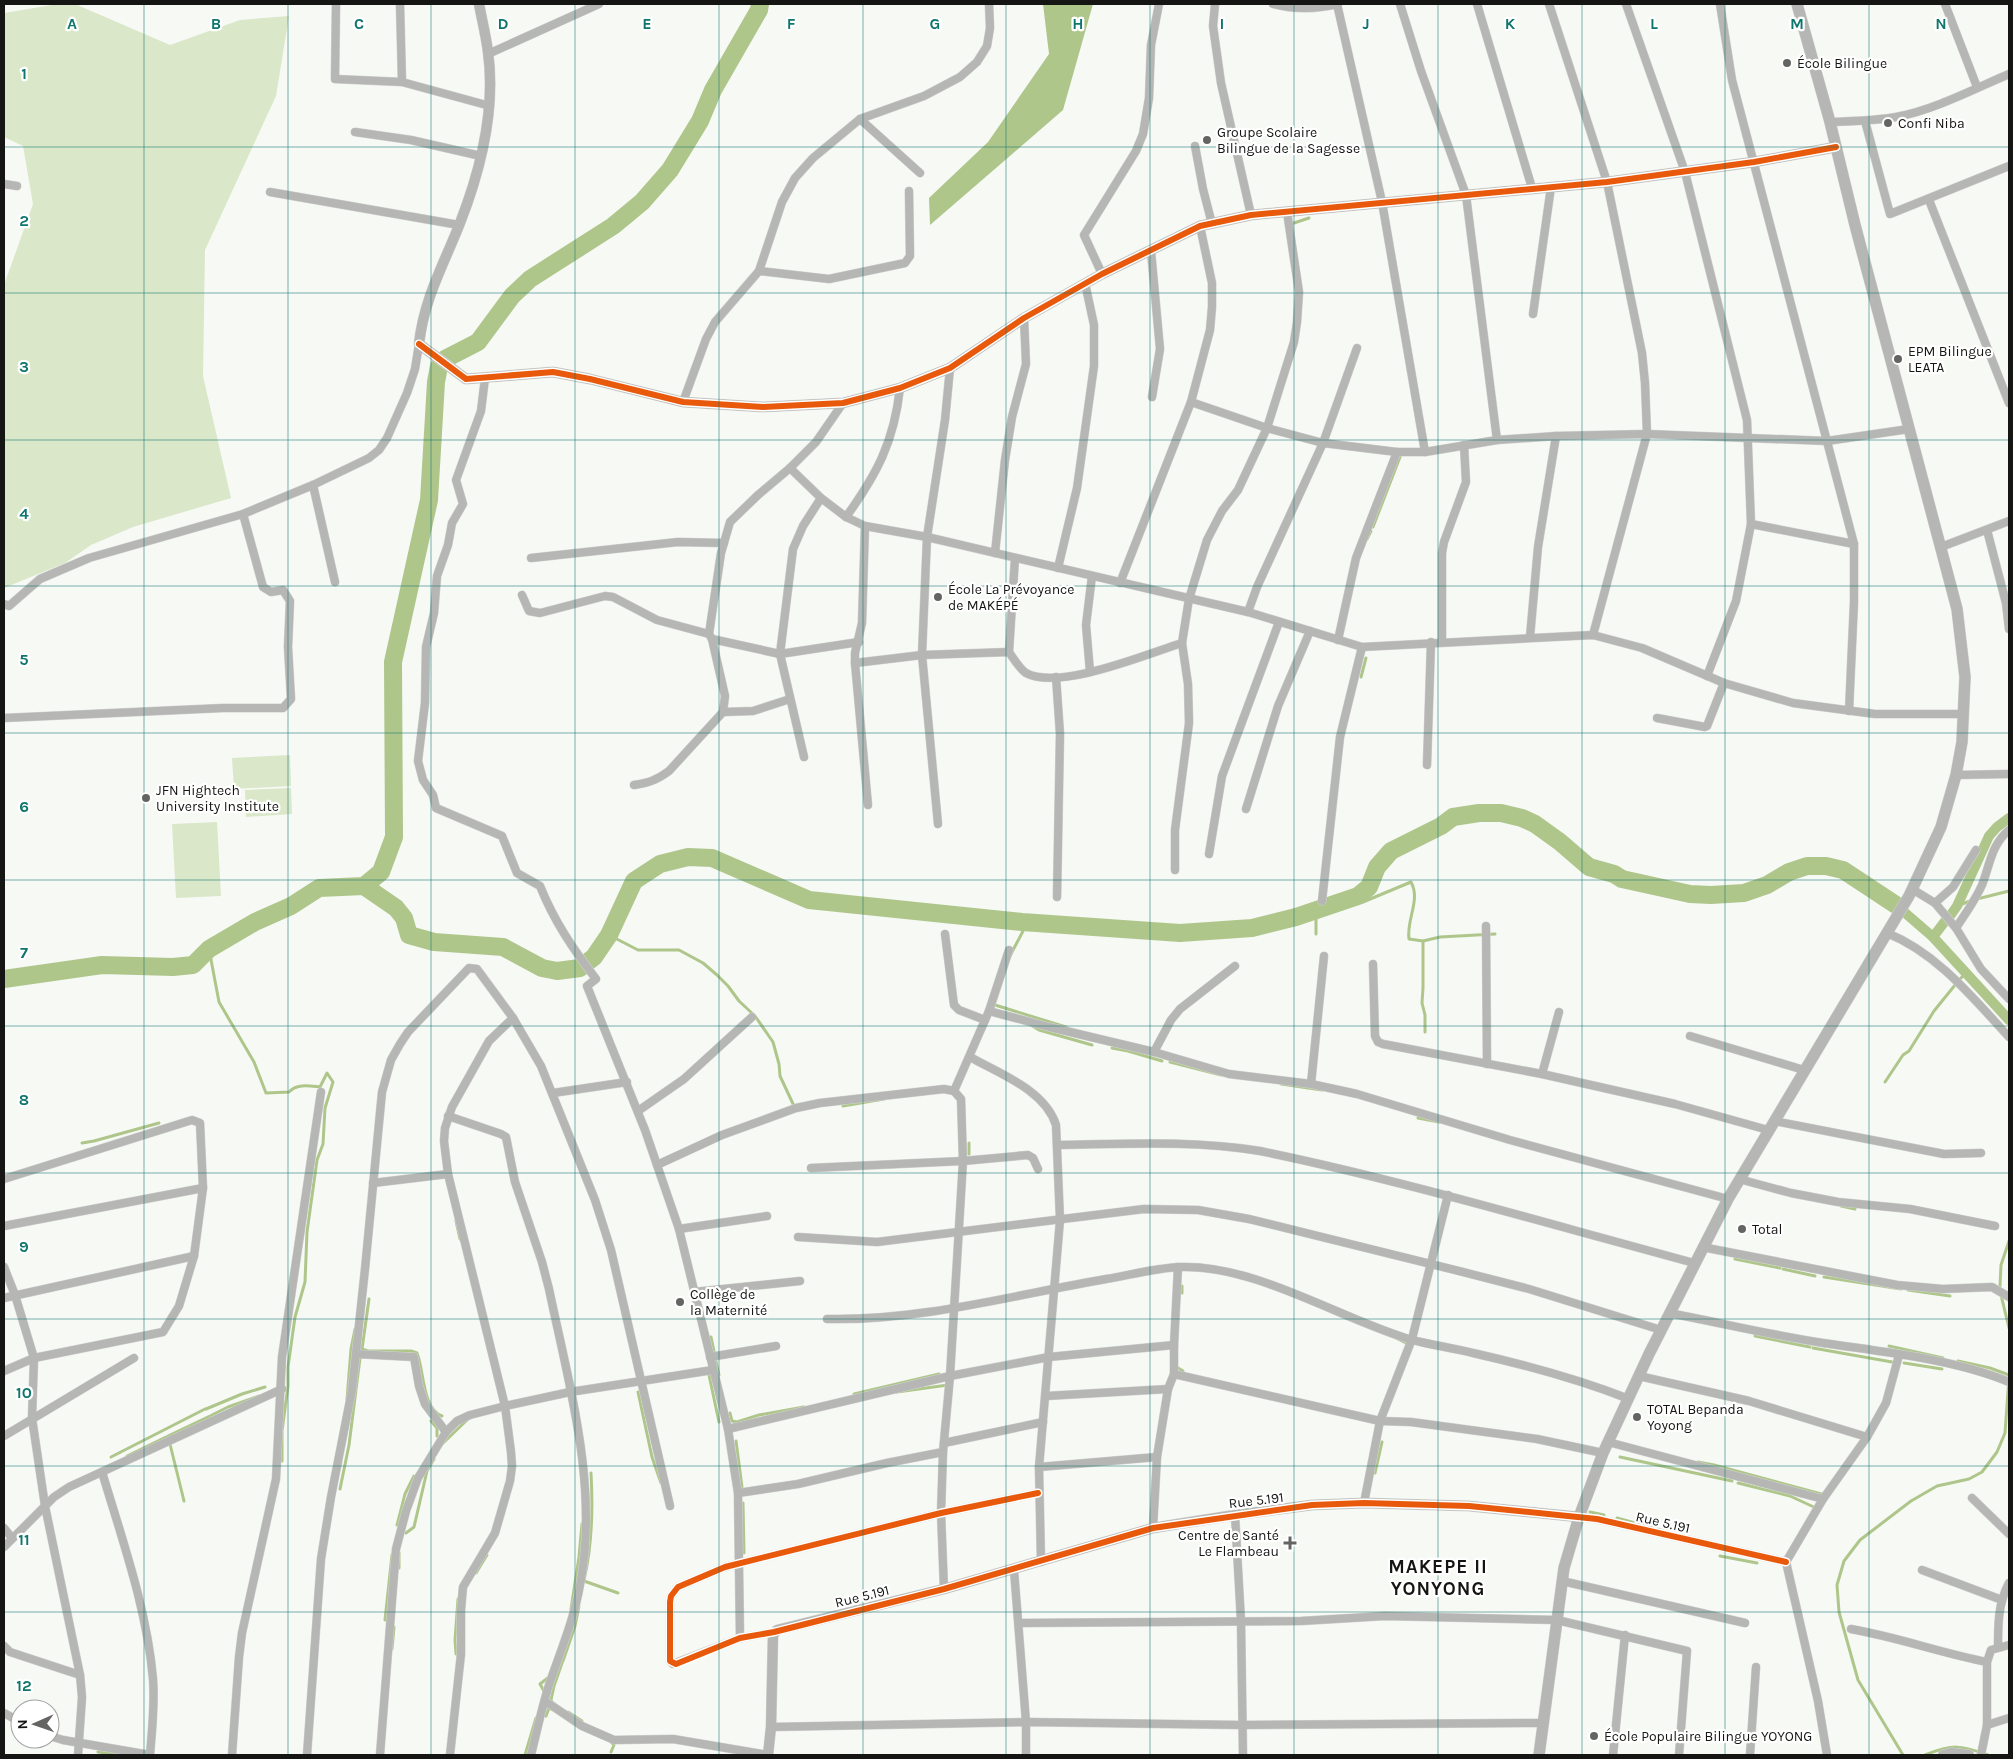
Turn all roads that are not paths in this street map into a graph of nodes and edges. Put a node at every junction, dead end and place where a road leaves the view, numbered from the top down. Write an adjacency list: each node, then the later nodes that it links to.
1 (336, 4): 19 (street)
2 (400, 4): 19 (street)
3 (479, 4): 17 (street)
4 (599, 4): 17 (street)
5 (989, 4): 22 (street)
6 (1159, 4): 50 (street)
7 (1214, 4): 44 (street)
8 (1273, 4): 9 (street)
9 (1338, 4): 42 (street)
10 (1400, 4): 40 (street)
11 (1477, 4): 37 (street)
12 (1549, 4): 33 (street)
13 (1626, 4): 31 (street)
14 (1720, 4): 29 (street)
15 (1797, 4): 24 (main road)
16 (1945, 4): 20 (street)
17 (488, 54): 21 (street)
18 (2009, 74): 20 (street)
19 (402, 82): 21 (street)
20 (1977, 88): 23 (street)
21 (490, 106): 28 (street)
22 (860, 119): 32 (street); 49 (street)
23 (1865, 121): 24 (street); 41 (street)
24 (1830, 122): 27 (main road)
25 (355, 132): 28 (street)
26 (1195, 146): 45 (street)
27 (1836, 147): 29 (street); 65 (main road)
28 (481, 156): 46 (street)
29 (1754, 162): 31 (street); 70 (street)
30 (2009, 166): 41 (street)
31 (1684, 172): 33 (street); 68 (street)
32 (920, 173)
33 (1607, 182): 36 (street); 66 (street)
34 (4, 184): 35 (street)
35 (17, 186)
36 (1551, 187): 37 (street); 52 (street)
37 (1532, 188): 40 (street)
38 (909, 191): 49 (street)
39 (270, 192): 46 (street)
40 (1466, 195): 42 (street); 69 (street)
41 (1929, 200): 63 (street)
42 (1382, 202): 43 (street); 74 (street)
43 (1287, 212): 44 (street); 64 (street)
44 (1251, 215): 45 (street)
45 (1212, 224): 47 (street)
46 (459, 225): 54 (street)
47 (1200, 226): 48 (street); 61 (street)
48 (1151, 251): 50 (street); 59 (street)
49 (759, 271): 60 (street)
50 (1102, 274): 51 (street)
51 (1085, 283): 53 (street); 91 (street)
52 (1532, 314)
53 (1024, 318): 56 (street); 88 (street)
54 (419, 344): 57 (street); 76 (street)
55 (1358, 348): 71 (street)
56 (950, 368): 58 (street); 84 (street)
57 (485, 378): 60 (street); 162 (street)
58 (900, 388): 62 (street); 79 (street)
59 (1152, 398)
60 (683, 402): 62 (street)
61 (1191, 402): 64 (street); 94 (street)
62 (843, 403): 75 (street)
63 (2009, 403)
64 (1267, 428): 71 (street); 96 (street)
65 (1910, 429): 70 (street); 87 (main road)
66 (1646, 434): 67 (street); 68 (street); 102 (street)
67 (1556, 436): 69 (street); 104 (street)
68 (1747, 438): 70 (street); 81 (street)
69 (1497, 440): 72 (street)
70 (1826, 441): 86 (street)
71 (1323, 444): 73 (street); 98 (street)
72 (1464, 445): 74 (street); 108 (street)
73 (1398, 452): 74 (street); 105 (street)
74 (1425, 452)
75 (790, 468): 77 (street); 85 (street)
76 (313, 485): 78 (street); 93 (street)
77 (821, 498): 79 (street); 112 (street)
78 (244, 514): 97 (street); 123 (street)
79 (846, 517): 82 (street)
80 (2009, 521): 83 (street)
81 (1751, 524): 86 (street); 116 (street)
82 (865, 526): 84 (street); 106 (street)
83 (1987, 530): 87 (street); 100 (street)
84 (927, 537): 88 (street); 113 (street)
85 (724, 543): 89 (street); 103 (street)
86 (1854, 544): 120 (street)
87 (1941, 547): 122 (main road)
88 (995, 553): 90 (street)
89 (531, 558)
90 (1014, 558): 91 (street); 111 (street)
91 (1058, 568): 92 (street)
92 (1092, 576): 94 (street); 115 (street)
93 (335, 582)
94 (1120, 583): 96 (street)
95 (522, 595): 103 (street)
96 (1189, 599): 98 (street); 109 (street)
97 (4, 604)
98 (1248, 612): 99 (street)
99 (1279, 622): 101 (street); 135 (street)
100 (2009, 629)
101 (1310, 631): 105 (street); 131 (street)
102 (1593, 635): 104 (street); 116 (street)
103 (711, 636): 112 (street); 121 (street)
104 (1530, 637): 108 (street)
105 (1338, 640): 110 (street)
106 (859, 642): 112 (street); 114 (street)
107 (1431, 642): 108 (street); 110 (street); 126 (street)
108 (1442, 642)
109 (1182, 643): 115 (street); 136 (street)
110 (1362, 647): 139 (street)
111 (1009, 652): 113 (street); 117 (street)
112 (780, 654): 119 (street)
113 (922, 655): 114 (street); 132 (street)
114 (855, 663): 130 (street)
115 (1090, 672): 117 (street)
116 (1707, 676): 118 (street)
117 (1056, 677): 138 (street)
118 (1724, 683): 120 (street); 124 (street)
119 (790, 699): 121 (street); 125 (street)
120 (1849, 711): 122 (street)
121 (723, 712): 129 (street)
122 (1964, 714): 128 (main road)
123 (4, 718)
124 (1657, 718)
125 (804, 758)
126 (1427, 765)
127 (2009, 774): 128 (street)
128 (1956, 775): 137 (main road)
129 (634, 784)
130 (868, 805)
131 (1246, 809)
132 (938, 824)
133 (2009, 830): 142 (street)
134 (1976, 850): 140 (street)
135 (1209, 854)
136 (1175, 870)
137 (1911, 893): 140 (street); 143 (main road)
138 (1057, 897)
139 (1322, 902)
140 (1935, 903): 142 (street)
141 (1486, 926): 159 (street)
142 (1956, 928): 149 (street)
143 (1889, 930): 156 (street); 160 (main road)
144 (945, 934): 154 (street)
145 (1009, 950): 150 (street)
146 (1324, 956): 163 (street)
147 (1373, 964): 159 (street)
148 (1235, 966): 157 (street)
149 (2009, 999)
150 (989, 1011): 154 (street); 157 (street)
151 (1558, 1012): 161 (street)
152 (752, 1017): 167 (street)
153 (513, 1018): 166 (street); 168 (street); 179 (street)
154 (985, 1020): 158 (street)
155 (1690, 1036): 160 (street)
156 (2009, 1037)
157 (1154, 1052): 163 (street)
158 (970, 1057): 164 (street); 170 (street)
159 (1487, 1064): 161 (street)
160 (1804, 1070): 169 (main road)
161 (1542, 1074): 169 (street)
162 (627, 1082): 166 (street); 167 (street)
163 (1311, 1084): 182 (street)
164 (954, 1091): 172 (street); 173 (street)
165 (321, 1092): 222 (street)
166 (553, 1092): 220 (street)
167 (638, 1110): 173 (street)
168 (448, 1116): 176 (street); 224 (street)
169 (1771, 1125): 171 (street); 178 (main road)
170 (1058, 1146): 181 (street); 184 (street)
171 (1981, 1153)
172 (963, 1161): 174 (street); 175 (street); 188 (street)
173 (658, 1165): 187 (street)
174 (811, 1168)
175 (1038, 1169)
176 (448, 1174): 179 (street); 227 (street)
177 (4, 1179): 180 (street)
178 (1739, 1179): 182 (main road); 186 (street)
179 (374, 1183): 209 (street)
180 (203, 1188): 185 (street); 191 (street)
181 (1448, 1195): 192 (street); 193 (street)
182 (1728, 1199): 190 (main road)
183 (767, 1216): 187 (street)
184 (1060, 1220): 188 (street); 193 (street); 197 (street)
185 (4, 1226)
186 (1995, 1226)
187 (679, 1229): 198 (street)
188 (960, 1232): 189 (street); 202 (street)
189 (798, 1237)
190 (1702, 1248): 192 (main road); 200 (street)
191 (194, 1256): 199 (street); 212 (street)
192 (1694, 1263): 203 (main road)
193 (1430, 1264): 205 (street); 206 (street)
194 (4, 1267): 199 (street)
195 (1178, 1267): 197 (street); 206 (street); 207 (street)
196 (800, 1281): 198 (street)
197 (1053, 1288): 202 (street); 214 (street)
198 (694, 1292): 211 (street)
199 (16, 1295): 201 (street); 212 (street)
200 (2009, 1296)
201 (4, 1298)
202 (954, 1309): 204 (street); 218 (street)
203 (1669, 1313): 205 (main road); 210 (street)
204 (827, 1319)
205 (1661, 1330): 219 (main road)
206 (1412, 1339): 226 (street); 229 (street)
207 (1174, 1345): 214 (street); 217 (street)
208 (776, 1346): 211 (street)
209 (356, 1354): 232 (street); 290 (street)
210 (1899, 1355): 221 (street); 234 (street)
211 (710, 1357): 215 (street)
212 (34, 1358): 216 (street); 228 (street)
213 (134, 1358): 228 (street)
214 (1049, 1358): 218 (street); 225 (street)
215 (713, 1370): 220 (street); 231 (street)
216 (4, 1371)
217 (1174, 1374): 223 (street); 229 (street)
218 (950, 1376): 231 (street); 235 (street)
219 (1639, 1376): 226 (main road); 234 (street)
220 (642, 1381): 224 (street); 246 (street)
221 (2009, 1382)
222 (282, 1389): 239 (street); 289 (street)
223 (1168, 1389): 225 (street); 237 (street)
224 (570, 1392): 227 (street); 278 (street)
225 (1046, 1396): 230 (street)
226 (1629, 1399): 236 (main road)
227 (505, 1406): 232 (street); 292 (street)
228 (32, 1418): 233 (street); 245 (street)
229 (1380, 1421): 236 (street); 244 (street)
230 (1043, 1422): 235 (street); 238 (street)
231 (728, 1430): 240 (street)
232 (446, 1432): 291 (street)
233 (4, 1436)
234 (1867, 1437): 243 (street)
235 (944, 1448): 240 (street); 247 (street)
236 (1605, 1448): 243 (street); 249 (main road)
237 (1157, 1457): 238 (street); 251 (street)
238 (1039, 1467): 241 (street)
239 (102, 1472): 245 (street); 288 (street)
240 (738, 1493): 257 (street)
241 (1038, 1493): 247 (street); 255 (street)
242 (1972, 1498): 252 (street)
243 (1823, 1499): 256 (street)
244 (1364, 1503): 248 (street, Rue 5.191); 249 (street, Rue 5.191)
245 (45, 1506): 253 (street); 277 (street)
246 (670, 1506)
247 (941, 1513): 257 (street); 262 (street)
248 (1235, 1515): 251 (street, Rue 5.191); 265 (street)
249 (1579, 1517): 256 (street, Rue 5.191); 260 (main road)
250 (4, 1528): 253 (street)
251 (1153, 1528): 255 (street, Rue 5.191)
252 (2009, 1534)
253 (12, 1538): 254 (street)
254 (4, 1548)
255 (1042, 1562): 258 (street, Rue 5.191)
256 (1786, 1562): 301 (street)
257 (738, 1564): 271 (street); 271 (street, Rue 5.191)
258 (1014, 1570): 262 (street, Rue 5.191); 266 (street)
259 (1922, 1570): 263 (street)
260 (1562, 1581): 264 (main road); 267 (street)
261 (2009, 1583): 263 (street)
262 (944, 1589): 269 (street, Rue 5.191)
263 (2002, 1600): 274 (street)
264 (1557, 1620): 265 (street); 270 (street); 281 (main road)
265 (1242, 1621): 266 (street); 282 (street)
266 (1019, 1623): 280 (street)
267 (1745, 1623)
268 (1851, 1629): 275 (street)
269 (774, 1632): 271 (street, Rue 5.191); 284 (street)
270 (1625, 1635): 298 (street); 299 (street)
271 (740, 1638)
272 (2009, 1645): 274 (street)
273 (4, 1646): 277 (street)
274 (1998, 1647): 275 (street)
275 (1987, 1662): 283 (street)
276 (1756, 1667): 300 (street)
277 (80, 1675): 286 (street)
278 (544, 1701): 293 (street); 294 (street)
279 (2009, 1718): 283 (street)
280 (1026, 1722): 282 (street); 284 (street); 295 (street)
281 (1542, 1723): 282 (street); 297 (main road)
282 (1242, 1724): 296 (street)
283 (1987, 1725): 304 (street)
284 (771, 1727): 294 (street)
285 (60, 1738): 286 (street)
286 (80, 1742): 287 (street); 288 (street)
287 (78, 1755)
288 (150, 1755)
289 (232, 1755)
290 (307, 1755)
291 (380, 1755)
292 (450, 1755)
293 (531, 1755)
294 (768, 1755)
295 (1026, 1755)
296 (1243, 1755)
297 (1539, 1755)
298 (1613, 1755)
299 (1679, 1755)
300 (1750, 1755)
301 (1827, 1755)
302 (1943, 1755): 303 (street)
303 (1969, 1755)
304 (1981, 1755)

